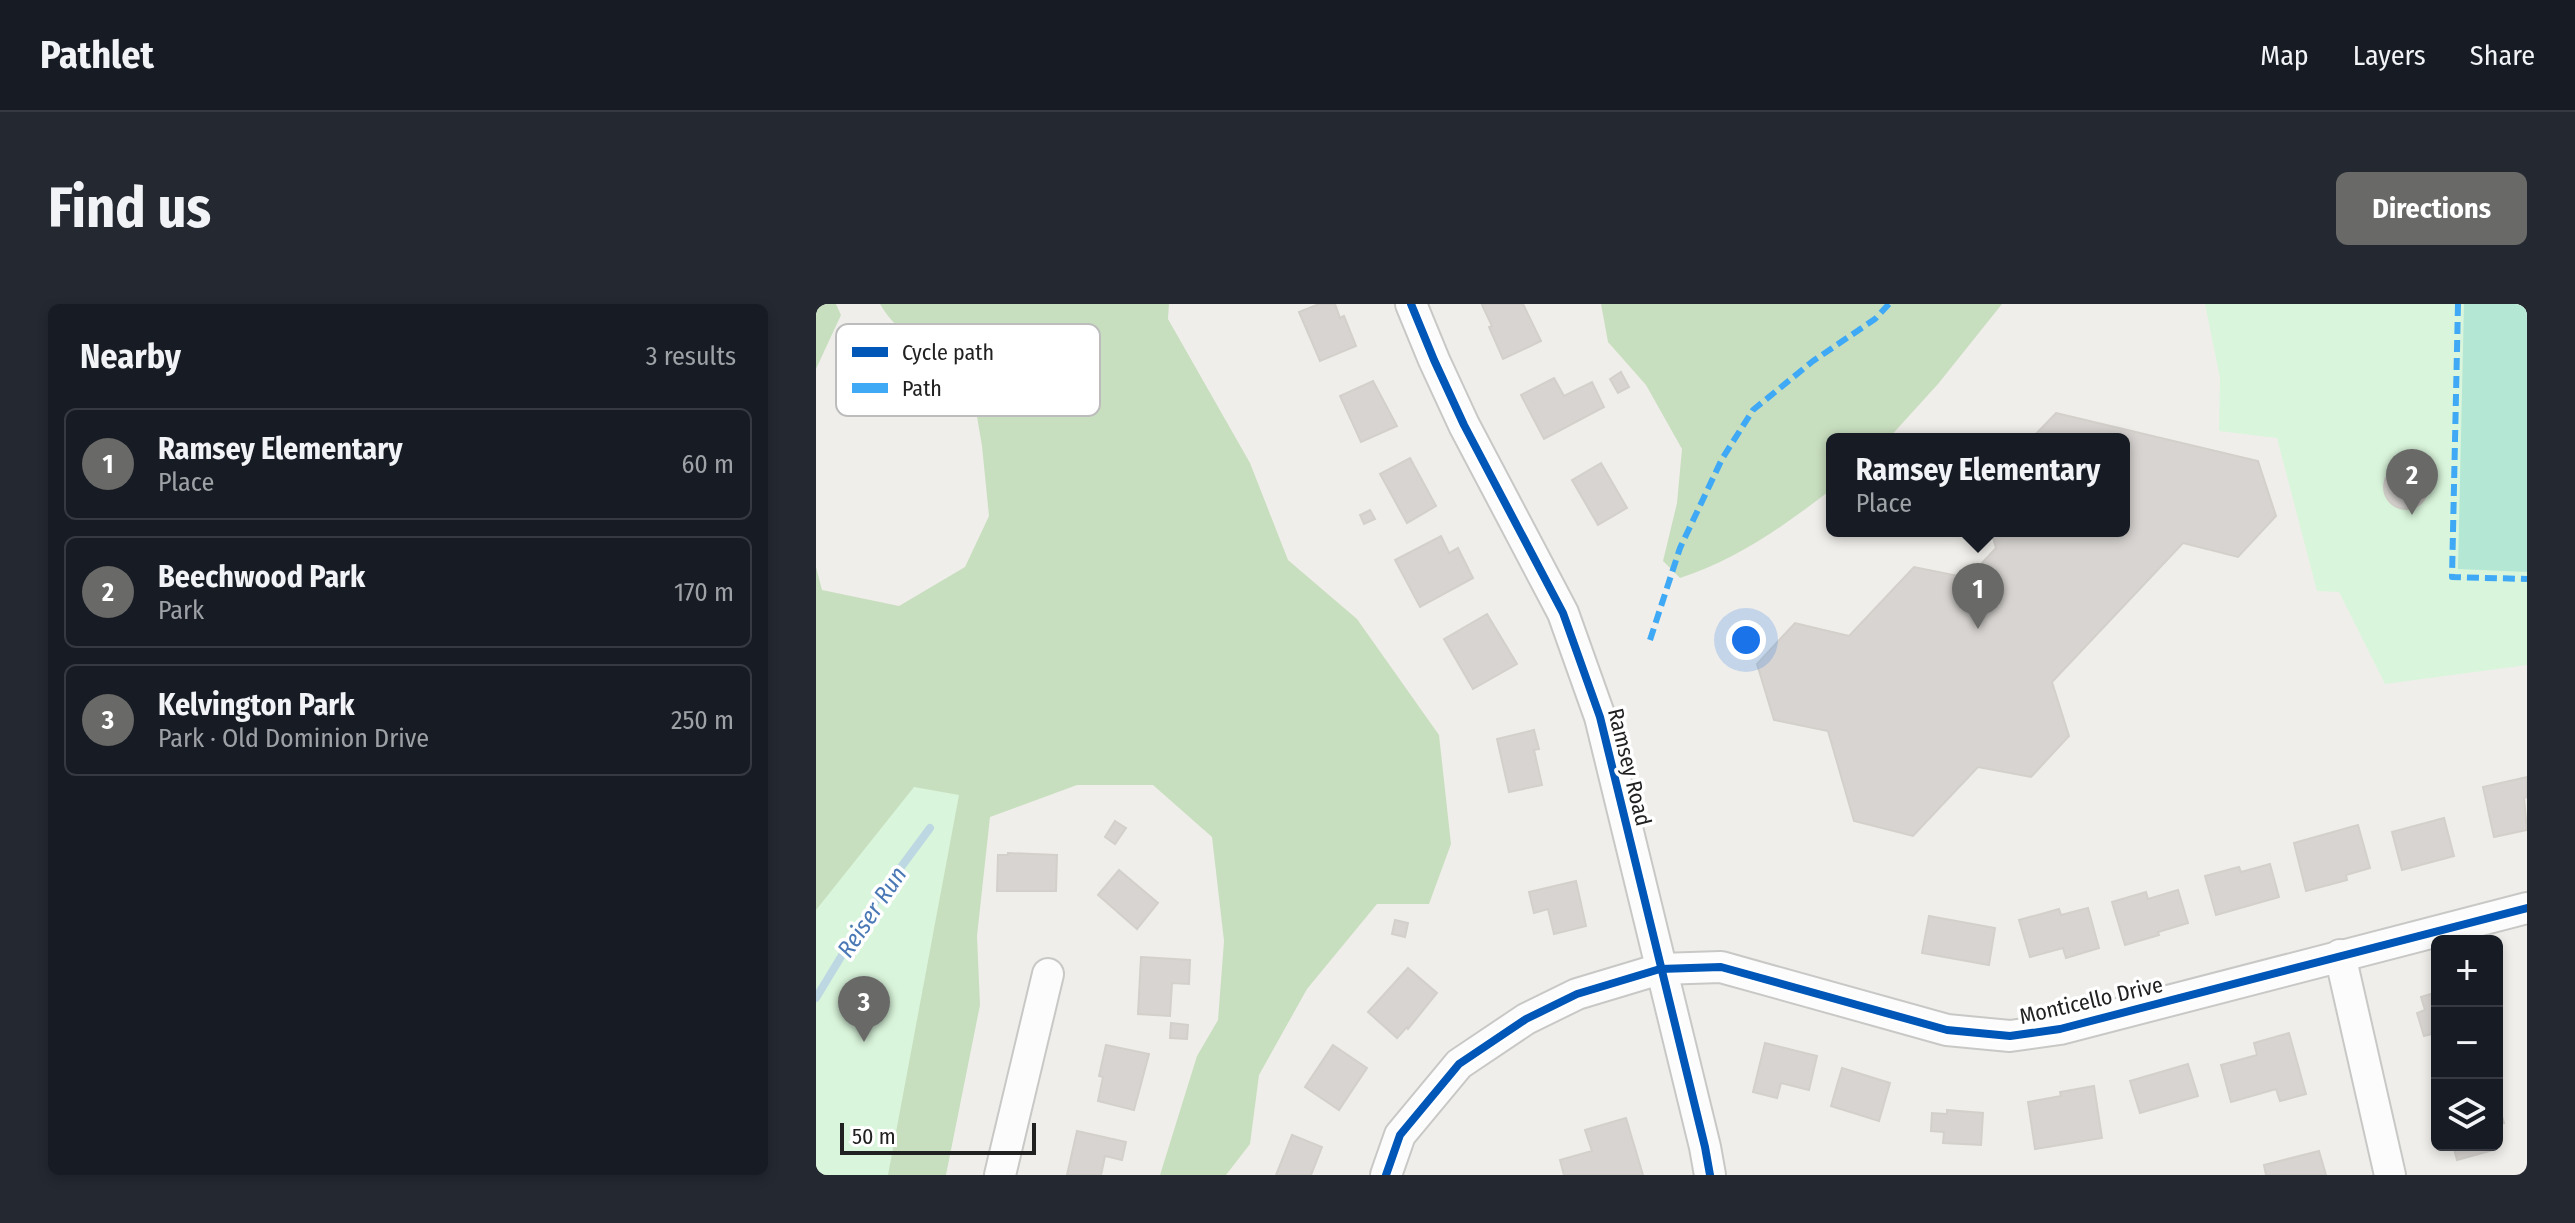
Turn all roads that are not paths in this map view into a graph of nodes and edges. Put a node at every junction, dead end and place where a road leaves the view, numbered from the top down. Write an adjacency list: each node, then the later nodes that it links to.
1 (1411, 304): 4 (street, Ramsey Road)
2 (2527, 908): 3 (street, Monticello Drive)
3 (2340, 955): 4 (street, Monticello Drive); 9 (street)
4 (1660, 969): 7 (street, Monticello Drive); 8 (street, Ramsey Road)
5 (1048, 974): 6 (street)
6 (1000, 1175)
7 (1386, 1175)
8 (1710, 1175)
9 (2390, 1175)

